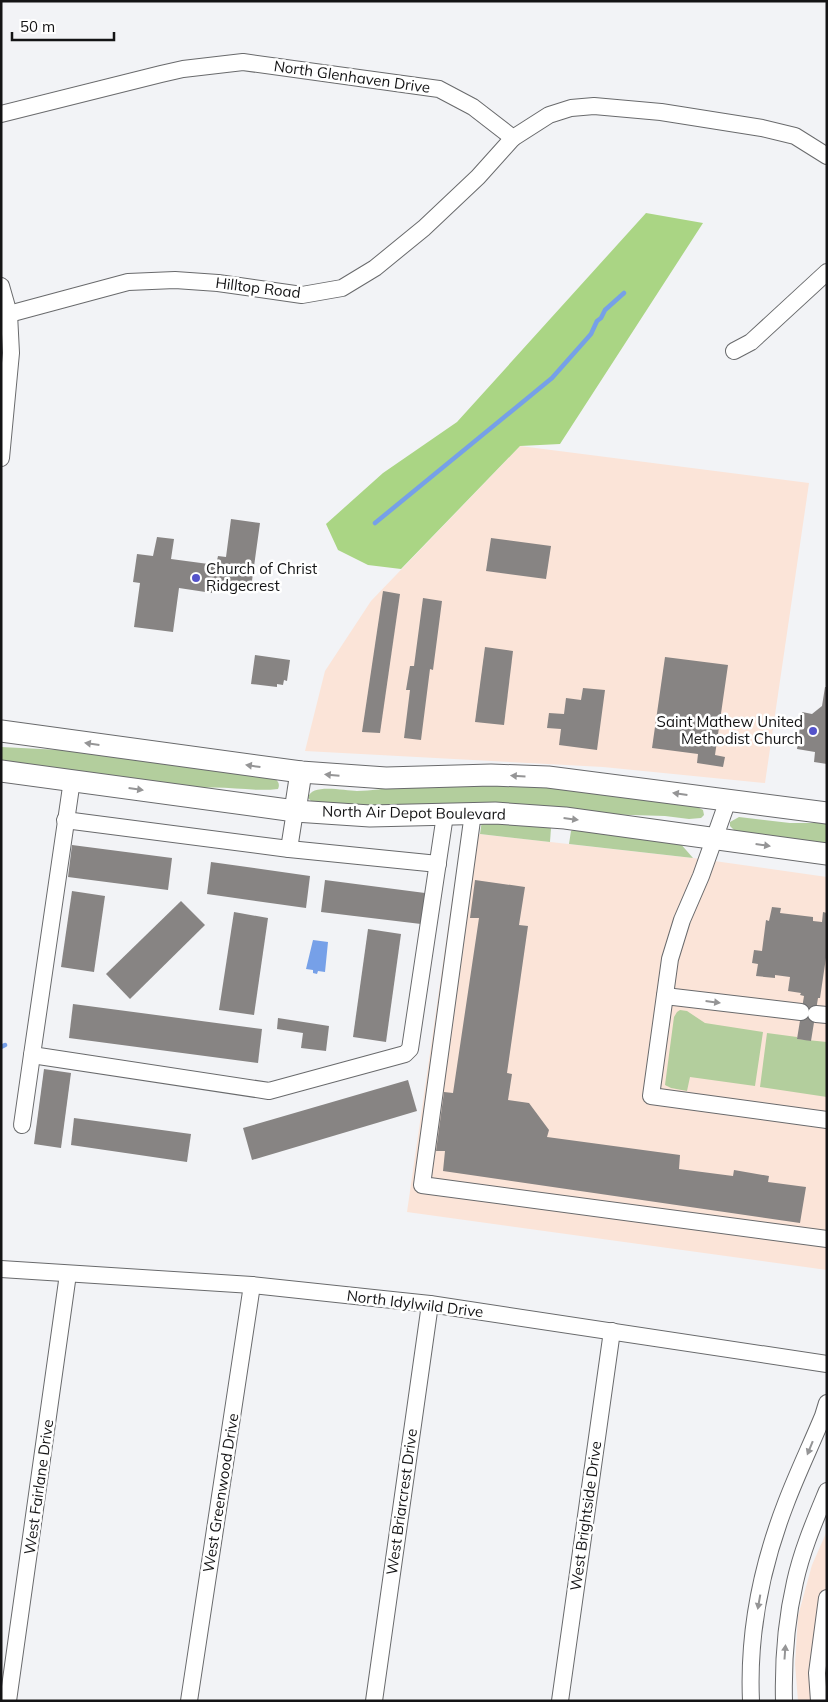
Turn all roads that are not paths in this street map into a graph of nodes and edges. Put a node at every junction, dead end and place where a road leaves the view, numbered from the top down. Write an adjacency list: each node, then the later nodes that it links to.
1 (1, 114): 2 (street, North Glenhaven Drive)
2 (513, 138): 3 (street); 6 (street, Hilltop Road)
3 (827, 156)
4 (827, 272): 7 (street)
5 (1, 286): 6 (street)
6 (9, 314): 8 (street)
7 (734, 350)
8 (1, 458)
9 (1, 731): 11 (main road, one-way to 9)
10 (1, 771): 12 (main road, North Air Depot Boulevard)
11 (301, 772): 13 (main road, one-way to 11); 14 (main road)
12 (72, 780): 14 (main road, North Air Depot Boulevard, one-way to 14); 18 (street)
13 (728, 800): 16 (main road); 19 (street)
14 (296, 811): 17 (main road, North Air Depot Boulevard); 20 (street)
15 (473, 813): 17 (main road, North Air Depot Boulevard); 19 (main road, North Air Depot Boulevard, one-way to 19); 28 (street)
16 (827, 813)
17 (445, 815): 22 (street)
18 (65, 820): 20 (street); 25 (street)
19 (715, 838): 21 (main road, North Air Depot Boulevard, one-way to 21); 23 (street)
20 (289, 849): 22 (street)
21 (827, 854)
22 (438, 864): 25 (street)
23 (665, 996): 24 (street, one-way to 24); 26 (street)
24 (815, 1014)
25 (32, 1055): 27 (street)
26 (827, 1120)
27 (22, 1125)
28 (827, 1239)
29 (1, 1269): 30 (street, North Idylwild Drive)
30 (68, 1274): 31 (street, North Idylwild Drive); 39 (street, West Fairlane Drive)
31 (252, 1285): 32 (street, North Idylwild Drive); 40 (street, West Greenwood Drive)
32 (430, 1304): 33 (street, North Idylwild Drive); 41 (street, West Briarcrest Drive)
33 (612, 1331): 34 (street, North Idylwild Drive); 42 (street, West Brightside Drive)
34 (827, 1364)
35 (827, 1402): 43 (street, one-way to 43)
36 (827, 1491): 44 (street, one-way to 36)
37 (827, 1598): 38 (street)
38 (823, 1655): 45 (street)
39 (8, 1701)
40 (189, 1701)
41 (374, 1701)
42 (560, 1701)
43 (751, 1701)
44 (784, 1701)
45 (819, 1701)

